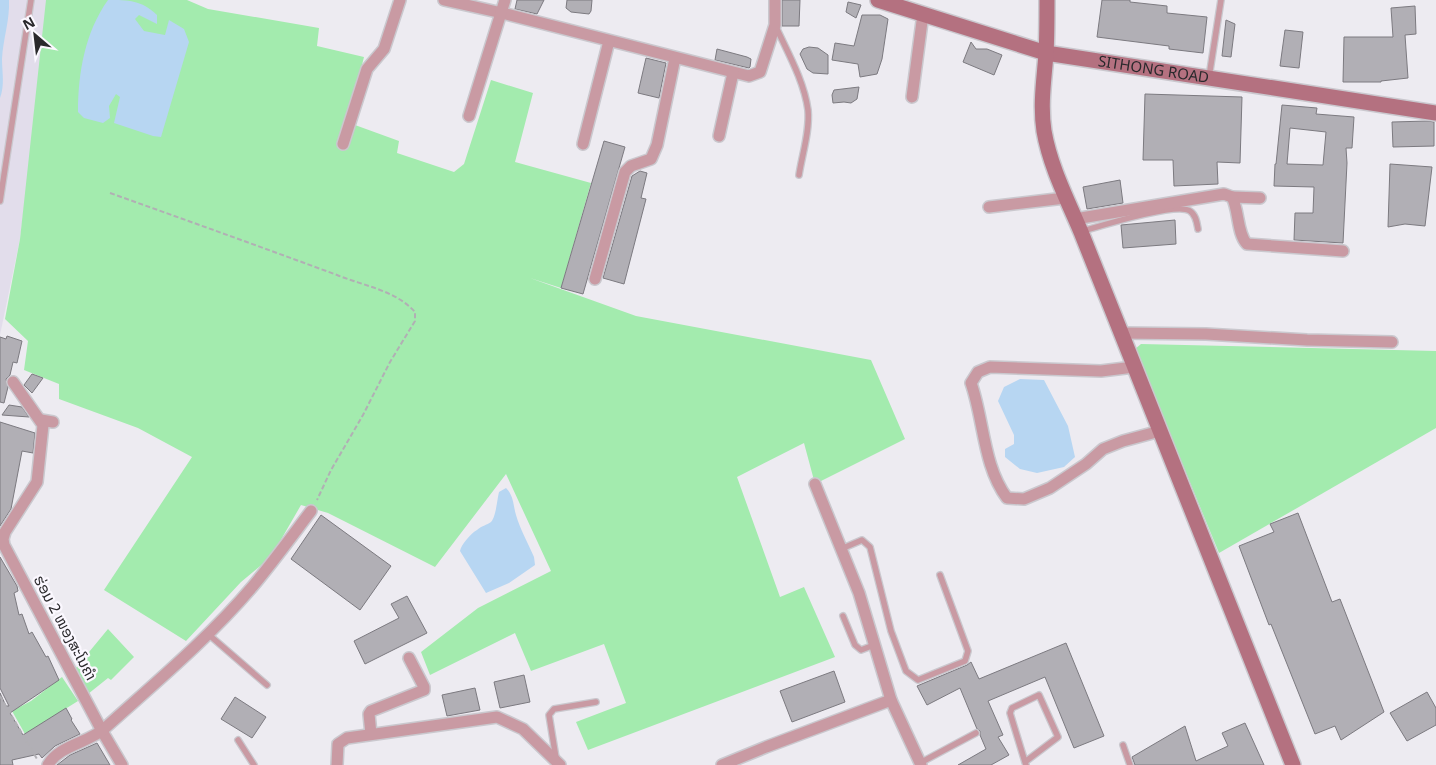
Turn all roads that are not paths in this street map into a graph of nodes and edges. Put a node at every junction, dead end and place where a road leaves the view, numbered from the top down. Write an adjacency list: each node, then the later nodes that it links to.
1 (31, 0): 27 (lane)
2 (400, 0): 21 (street)
3 (444, 0): 9 (street)
4 (505, 0): 9 (street)
5 (775, 0): 11 (street)
6 (878, 0): 10 (street, SITHONG ROAD)
7 (1047, 0): 13 (street)
8 (1220, 0): 16 (lane)
9 (502, 13): 12 (street); 19 (street)
10 (923, 14): 13 (street, SITHONG ROAD); 17 (street)
11 (775, 26): 15 (street); 23 (lane)
12 (609, 42): 14 (street); 22 (street)
13 (1046, 53): 16 (street, SITHONG ROAD); 25 (street)
14 (675, 58): 15 (street); 32 (street)
15 (733, 73): 20 (street)
16 (1209, 77): 18 (street, SITHONG ROAD)
17 (912, 97)
18 (1436, 113)
19 (469, 116)
20 (719, 136)
21 (343, 144)
22 (583, 144)
23 (799, 175)
24 (1232, 197): 26 (street); 29 (street); 31 (street)
25 (1066, 198): 28 (street); 29 (street)
26 (1260, 198)
27 (0, 201)
28 (989, 207)
29 (1078, 225): 30 (lane); 33 (street)
30 (1198, 229)
31 (1343, 252)
32 (595, 279)
33 (1121, 333): 34 (street); 35 (street)
34 (1392, 342)
35 (1134, 367): 39 (street); 39 (street)
36 (13, 382): 37 (street)
37 (41, 420): 38 (street); 51 (street, ຮ່ອມ 2 ໜອງສະໂນຄໍາ)
38 (54, 422)
39 (1160, 431): 65 (street)
40 (815, 484): 42 (street)
41 (311, 511): 45 (street)
42 (840, 549): 43 (lane); 46 (street)
43 (940, 574)
44 (844, 616): 46 (lane)
45 (208, 634): 48 (lane); 51 (street)
46 (874, 646): 49 (street)
47 (409, 658): 53 (street)
48 (267, 685)
49 (892, 700): 59 (street); 63 (street)
50 (596, 702): 56 (lane)
51 (102, 731): 58 (street); 60 (street, ຮ່ອມ 2 ໜອງສະໂນຄໍາ)
52 (976, 733): 59 (lane)
53 (371, 734): 56 (street); 62 (street)
54 (238, 740): 61 (lane)
55 (1123, 745): 64 (lane)
56 (558, 762)
57 (1026, 763): 57 (lane)
58 (48, 764)
59 (920, 764)
60 (122, 765)
61 (254, 765)
62 (337, 765)
63 (722, 765)
64 (1130, 765)
65 (1293, 765)

